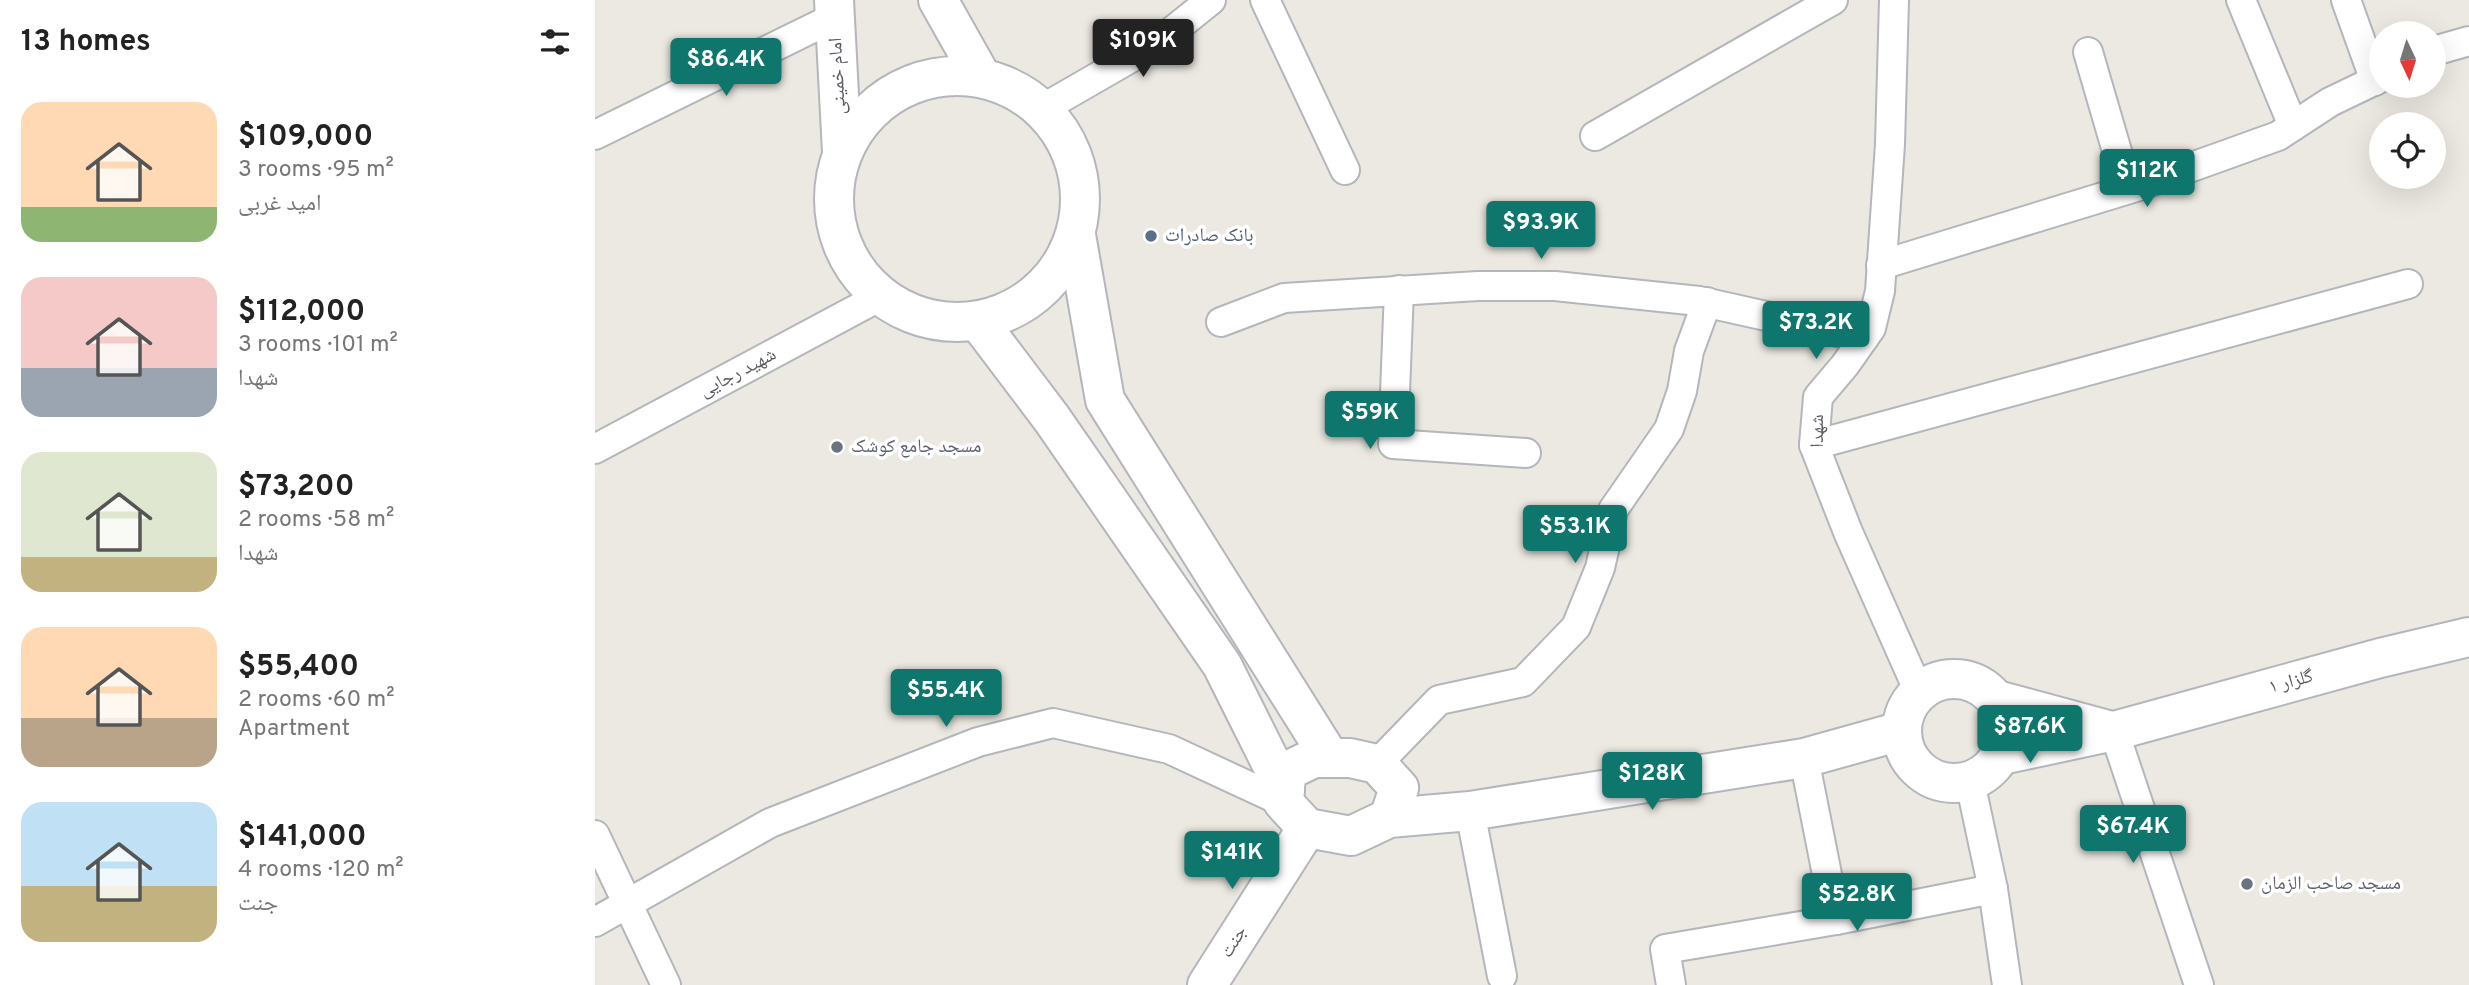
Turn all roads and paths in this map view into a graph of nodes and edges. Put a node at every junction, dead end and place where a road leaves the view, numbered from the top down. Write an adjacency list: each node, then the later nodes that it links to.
1 (938, 0): 13 (main road)
2 (1211, 0): 15 (street)
3 (1265, 0): 20 (street)
4 (1833, 0): 18 (street)
5 (1894, 0): 23 (street, شهدا)
6 (2241, 0): 16 (street)
7 (2346, 0): 12 (street)
8 (835, 9): 17 (street); 19 (main road, امام خمینی)
9 (2469, 41): 10 (street)
10 (2447, 47)
11 (2088, 52): 21 (street)
12 (2369, 57)
13 (982, 78): 15 (main road); 19 (main road)
14 (2369, 83): 16 (street)
15 (1042, 109): 22 (main road)
16 (2293, 125): 21 (street)
17 (595, 135)
18 (1595, 136)
19 (842, 152): 26 (main road)
20 (1345, 170)
21 (2128, 189): 23 (street)
22 (1076, 234): 28 (main road); 40 (main road)
23 (1881, 265): 30 (street, شهدا)
24 (2408, 284): 31 (street)
25 (1399, 290): 27 (street); 29 (street); 33 (street)
26 (881, 296): 28 (main road); 32 (street, شهید رجایی)
27 (1707, 302): 30 (street); 42 (street)
28 (978, 321): 44 (main road)
29 (1221, 322)
30 (1864, 338): 31 (street, شهدا)
31 (1814, 446): 35 (street, شهدا)
32 (595, 449)
33 (1526, 453)
34 (2469, 638): 38 (main road, گلزار ۱)
35 (1919, 692): 36 (main road); 37 (main road)
36 (1997, 699): 38 (main road); 39 (main road)
37 (1901, 731): 41 (main road); 43 (main road)
38 (2113, 732): 39 (main road, گلزار ۱); 57 (street)
39 (2002, 755): 43 (main road)
40 (1330, 758): 42 (main road); 44 (main road)
41 (1804, 758): 45 (main road); 50 (street)
42 (1377, 764): 46 (main road)
43 (1970, 782): 48 (street)
44 (1292, 807): 46 (main road); 49 (street); 54 (main road, جنت)
45 (1470, 811): 46 (main road); 52 (street)
46 (1389, 818)
47 (595, 835): 49 (street)
48 (1993, 889): 50 (street); 56 (street)
49 (627, 904): 51 (street); 53 (street)
50 (1836, 920): 55 (street)
51 (595, 922)
52 (1502, 976)
53 (666, 985)
54 (1207, 985)
55 (1671, 985)
56 (2007, 985)
57 (2199, 985)

